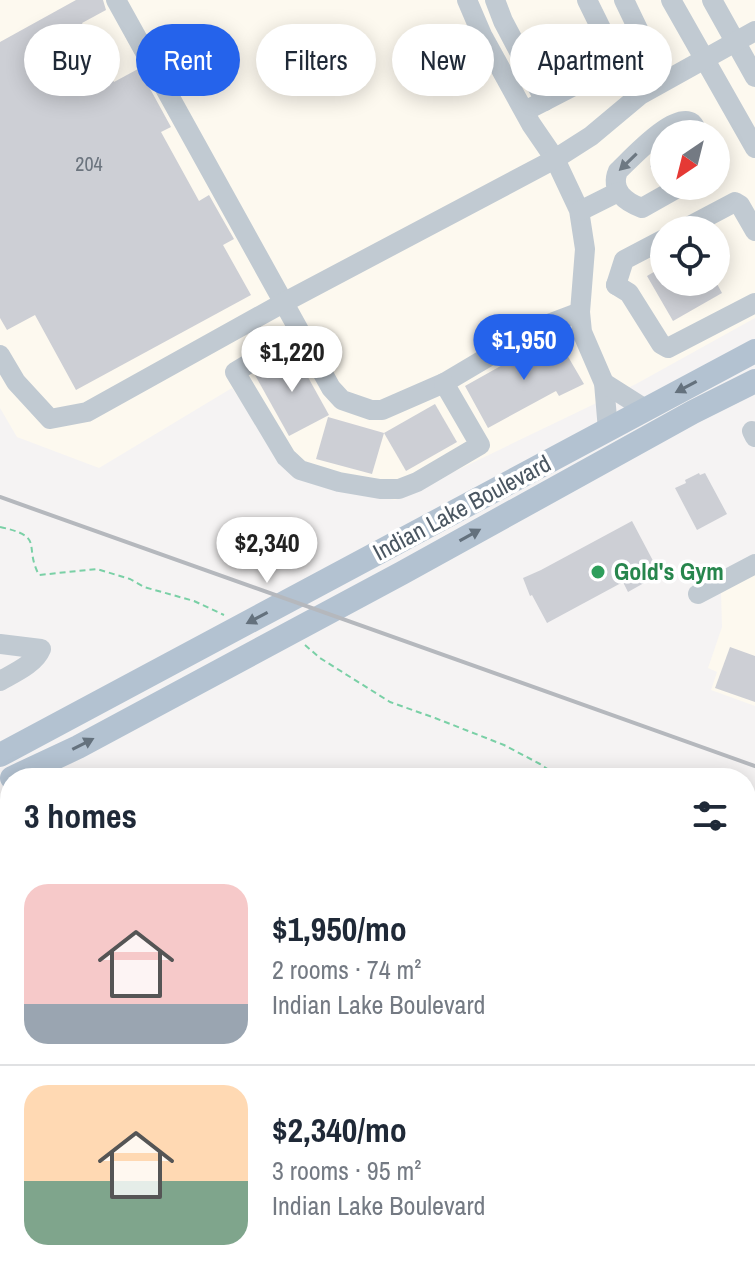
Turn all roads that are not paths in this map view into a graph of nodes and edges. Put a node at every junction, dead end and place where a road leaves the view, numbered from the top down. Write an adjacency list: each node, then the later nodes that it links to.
1 (116, 0): 27 (street)
2 (467, 0): 16 (street)
3 (495, 0): 15 (street)
4 (587, 0): 8 (street)
5 (624, 0): 9 (street)
6 (671, 0): 12 (street)
7 (712, 0): 11 (street)
8 (599, 24)
9 (636, 24)
10 (755, 31): 11 (street)
11 (735, 42): 12 (street); 13 (street)
12 (705, 59): 18 (street); 19 (street)
13 (755, 77)
14 (555, 96): 15 (street)
15 (545, 101): 16 (street)
16 (525, 111): 19 (street)
17 (650, 140): 20 (street, one-way to 20)
18 (755, 148)
19 (555, 159): 22 (street); 27 (street)
20 (618, 192): 21 (street); 22 (street)
21 (656, 200)
22 (580, 211): 29 (street)
23 (708, 216): 24 (street)
24 (755, 231)
25 (650, 246): 26 (street)
26 (616, 285): 28 (street); 29 (street)
27 (283, 303): 30 (street); 32 (street)
28 (755, 303)
29 (580, 306): 34 (street); 35 (street)
30 (300, 333): 34 (street); 34 (street)
31 (755, 351): 36 (main road, Indian Lake Boulevard, one-way to 36)
32 (0, 355)
33 (755, 381): 43 (main road, Indian Lake Boulevard, one-way to 33)
34 (444, 383)
35 (604, 383): 36 (street); 37 (street)
36 (645, 409): 37 (main road, Indian Lake Boulevard)
37 (608, 430): 42 (main road, Indian Lake Boulevard, one-way to 42)
38 (755, 564): 39 (street)
39 (698, 594)
40 (0, 644): 41 (street)
41 (0, 681)
42 (0, 755)
43 (33, 768)

